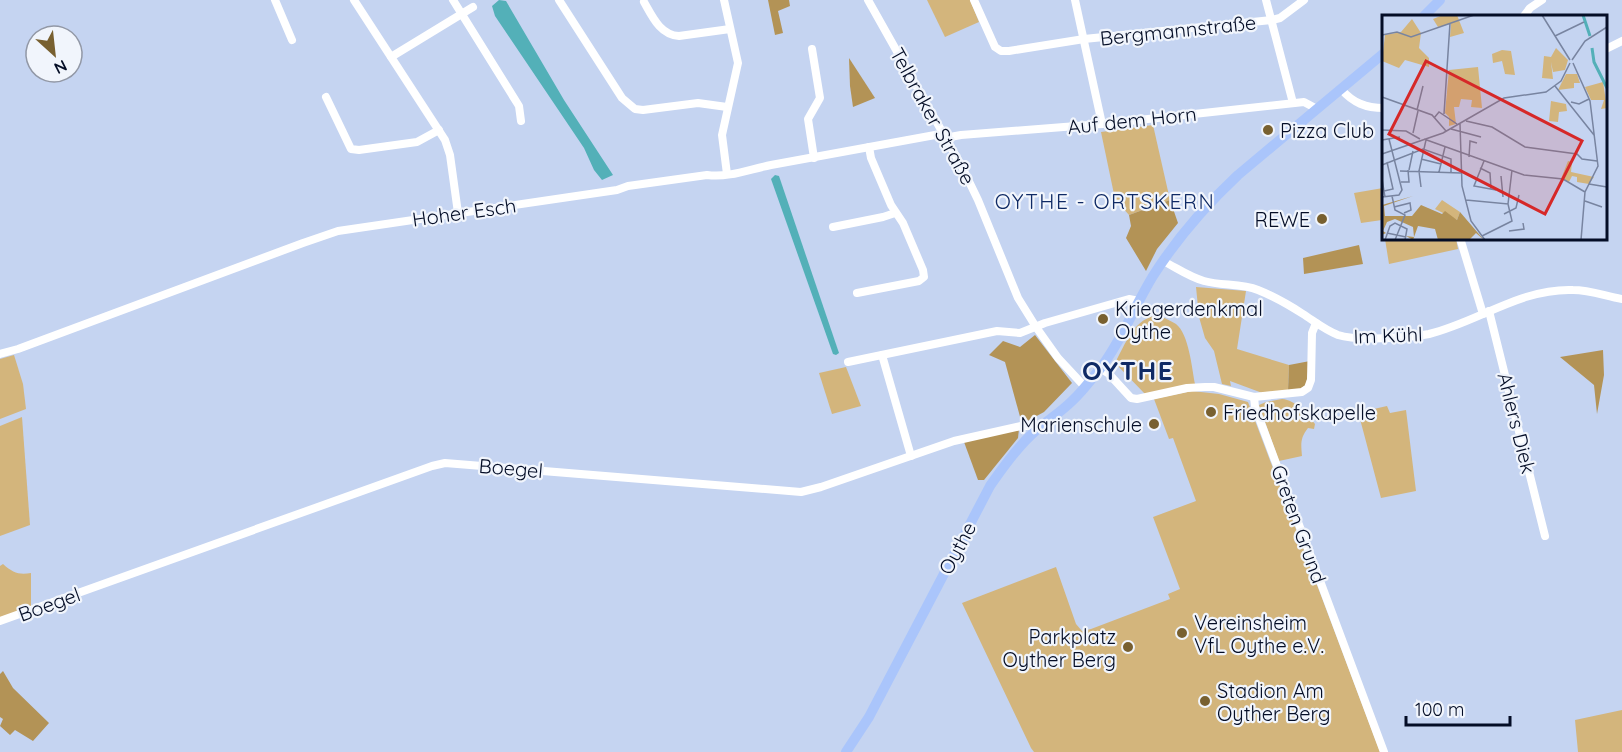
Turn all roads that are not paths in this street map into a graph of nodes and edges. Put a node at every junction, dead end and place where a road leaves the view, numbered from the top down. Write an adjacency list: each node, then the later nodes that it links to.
1 (275, 0): 21 (street)
2 (354, 0): 26 (street)
3 (453, 0): 15 (street)
4 (558, 0): 30 (street)
5 (724, 0): 19 (street)
6 (868, 0): 36 (street, Telbraker Straße)
7 (974, 0): 20 (street, Bergmannstraße)
8 (1075, 0): 20 (street)
9 (1266, 0): 18 (street)
10 (1304, 0): 18 (street)
11 (1440, 0): 16 (main road)
12 (1542, 0): 17 (street)
13 (644, 2): 19 (street)
14 (473, 7): 15 (street)
15 (461, 13): 26 (street); 33 (street)
16 (1425, 15)
17 (1525, 15)
18 (1272, 20): 20 (street, Bergmannstraße); 29 (street)
19 (730, 28): 30 (street)
20 (1084, 39): 34 (street)
21 (292, 40)
22 (1622, 41): 24 (street)
23 (812, 48): 38 (street)
24 (1607, 48)
25 (1382, 54): 27 (main road, Oythe)
26 (391, 57): 35 (street)
27 (1341, 89): 31 (street); 32 (main road, Oythe)
28 (326, 97): 35 (street)
29 (1293, 103): 32 (street, Auf dem Horn); 34 (street, Auf dem Horn)
30 (727, 107): 39 (street)
31 (1382, 108)
32 (1317, 109): 44 (main road, Oythe)
33 (521, 121)
34 (1102, 124): 36 (street, Auf dem Horn)
35 (439, 130): 40 (street)
36 (945, 135): 37 (street, Hoher Esch); 50 (street, Telbraker Straße)
37 (869, 147): 38 (street, Hoher Esch); 41 (street)
38 (814, 158): 39 (street, Hoher Esch)
39 (727, 174): 40 (street, Hoher Esch)
40 (458, 213): 51 (street, Hoher Esch)
41 (895, 213): 42 (street); 45 (street)
42 (833, 227)
43 (1461, 240): 48 (street, Ahlers Diek)
44 (1163, 261): 47 (main road, Oythe); 49 (street, Im Kühl)
45 (856, 293)
46 (1622, 299): 48 (street, Im Kühl)
47 (1139, 301): 50 (street); 54 (main road, Oythe)
48 (1486, 312): 49 (street, Im Kühl); 59 (street, Ahlers Diek)
49 (1316, 323): 56 (street)
50 (1036, 327): 52 (street); 55 (street, Telbraker Straße)
51 (0, 354)
52 (882, 355): 53 (street); 58 (street)
53 (848, 362)
54 (1100, 368): 55 (main road, Oythe); 56 (street)
55 (1085, 387): 57 (main road, Oythe)
56 (1254, 397): 62 (street, Greten Grund)
57 (1036, 431): 58 (street, Boegel); 61 (main road, Oythe)
58 (911, 456): 60 (street, Boegel)
59 (1545, 536)
60 (0, 621)
61 (846, 752)
62 (1384, 752)

